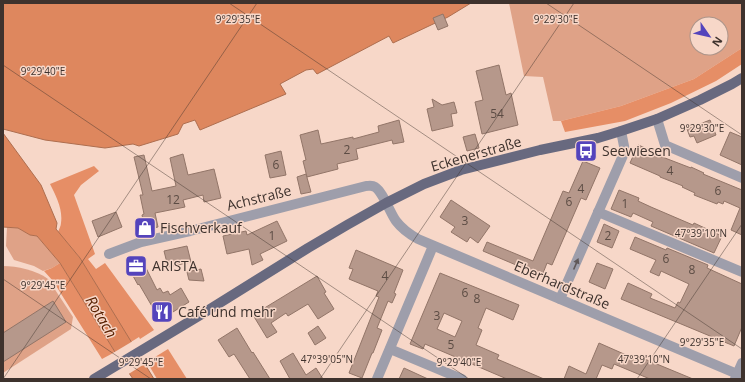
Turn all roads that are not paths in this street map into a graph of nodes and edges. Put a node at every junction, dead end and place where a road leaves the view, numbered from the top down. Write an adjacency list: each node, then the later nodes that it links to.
1 (742, 78): 2 (main road, Eckenerstraße)
2 (657, 119): 3 (main road, Eckenerstraße); 4 (street)
3 (621, 131): 5 (main road, Eckenerstraße); 6 (street)
4 (742, 178)
5 (386, 203): 7 (street, Eberhardstraße); 8 (street, Achstraße); 14 (main road, Eckenerstraße)
6 (598, 212): 9 (street); 10 (street, one-way to 6)
7 (433, 246): 10 (street, Eberhardstraße); 11 (street)
8 (109, 254)
9 (742, 272)
10 (560, 299): 13 (street, Eberhardstraße)
11 (390, 349): 15 (street); 16 (street)
12 (742, 363): 13 (street)
13 (738, 377)
14 (96, 378)
15 (377, 379)
16 (462, 379)

